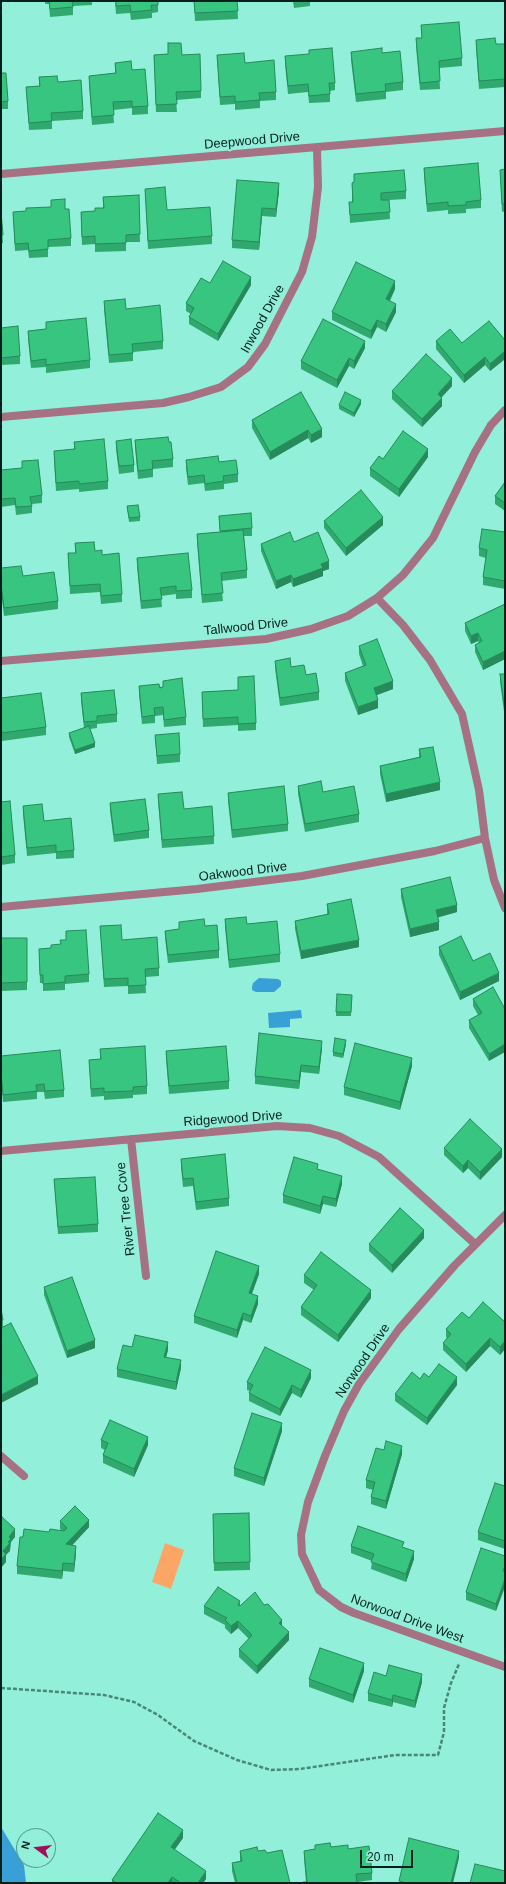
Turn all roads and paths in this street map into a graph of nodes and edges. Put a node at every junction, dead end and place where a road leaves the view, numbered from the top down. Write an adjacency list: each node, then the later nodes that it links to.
1 (505, 131): 2 (street, Deepwood Drive)
2 (317, 148): 3 (street, Deepwood Drive); 5 (street, Inwood Drive)
3 (1, 174)
4 (505, 410): 6 (street, Tallwood Drive)
5 (1, 417)
6 (377, 598): 7 (street, Tallwood Drive); 8 (street)
7 (1, 661)
8 (485, 838): 9 (street, Oakwood Drive); 10 (street)
9 (1, 907)
10 (505, 908)
11 (131, 1139): 12 (street, Ridgewood Drive); 14 (street, Ridgewood Drive); 15 (street, River Tree Cove)
12 (1, 1151)
13 (505, 1215): 14 (street, Norwood Drive)
14 (474, 1244): 18 (street, Norwood Drive)
15 (146, 1276)
16 (1, 1456): 17 (street)
17 (24, 1476)
18 (302, 1554): 19 (street, Norwood Drive West)
19 (464, 1653): 20 (street, Norwood Drive West); 21 (path)
20 (505, 1668)
21 (1, 1688)

